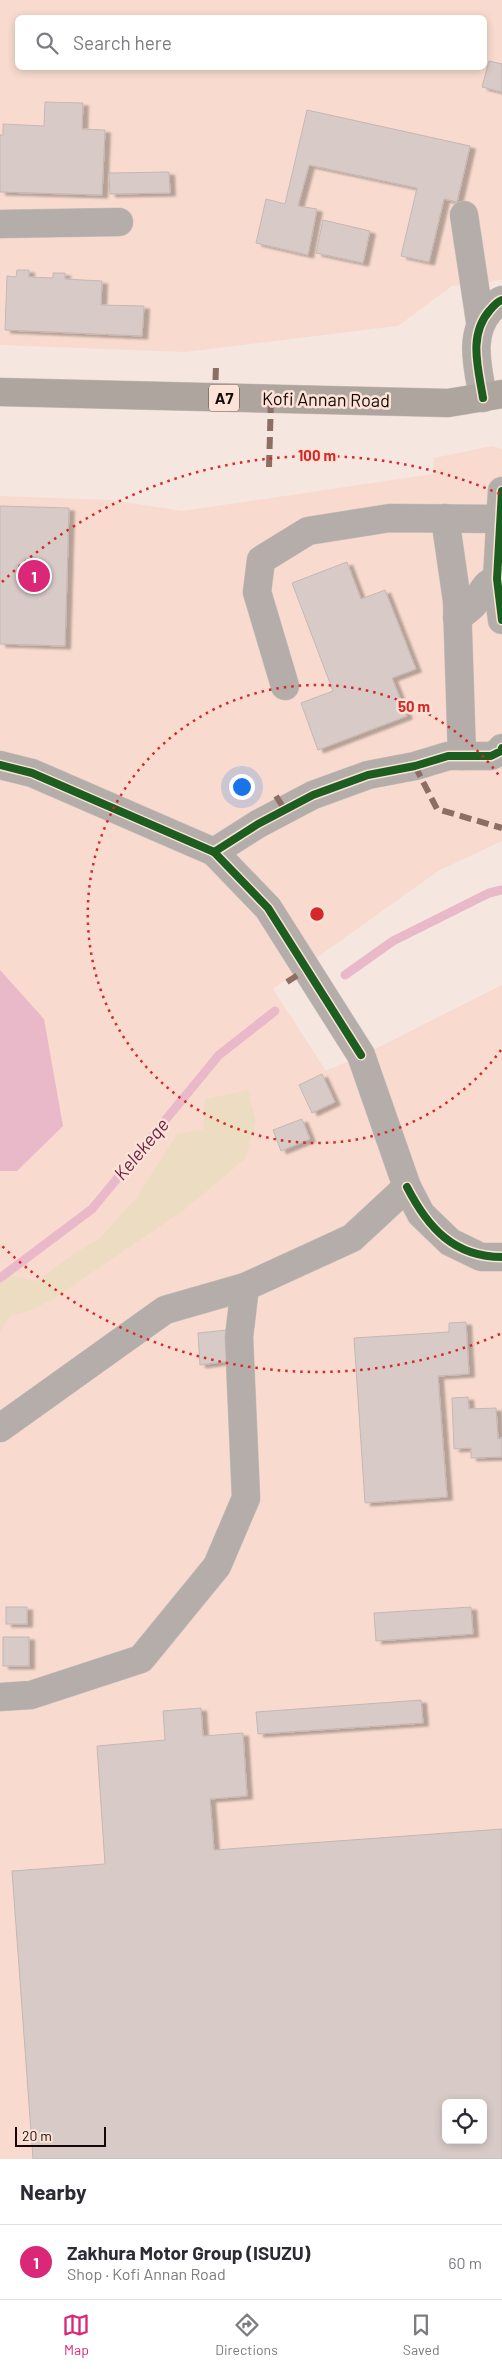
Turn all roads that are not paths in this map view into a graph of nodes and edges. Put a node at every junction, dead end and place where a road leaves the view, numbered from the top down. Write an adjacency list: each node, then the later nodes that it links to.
1 (464, 215): 5 (street)
2 (119, 222): 3 (street)
3 (0, 224)
4 (502, 300): 5 (street)
5 (480, 321): 7 (street)
6 (0, 392): 7 (main road, Kofi Annan Road / A7)
7 (492, 396)
8 (501, 499): 9 (street); 10 (street)
9 (444, 518): 11 (street); 13 (street)
10 (500, 579): 11 (street); 12 (street)
11 (457, 618): 15 (street)
12 (502, 620)
13 (285, 686)
14 (502, 750): 15 (street)
15 (462, 756): 17 (street)
16 (0, 764): 17 (street)
17 (214, 852): 18 (street)
18 (407, 1187): 19 (street); 20 (street)
19 (502, 1258)
20 (245, 1287): 21 (street); 22 (street)
21 (0, 1428)
22 (0, 1697)

